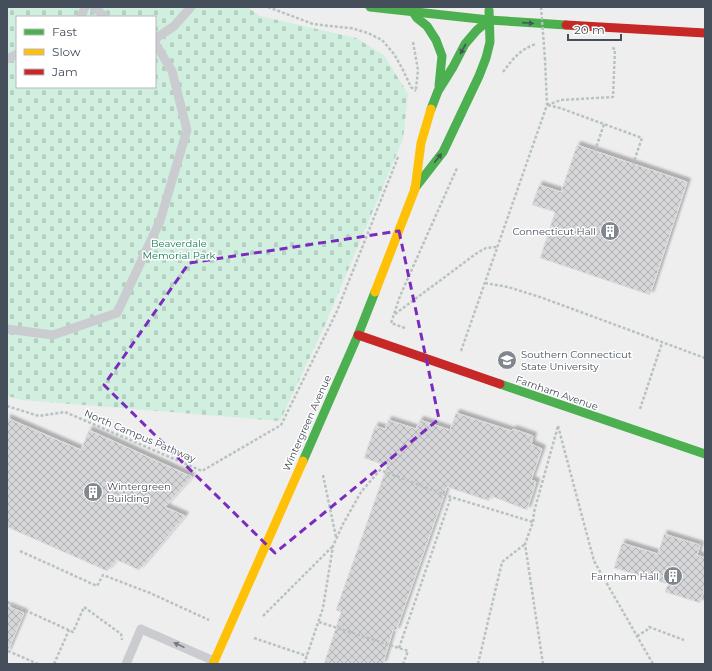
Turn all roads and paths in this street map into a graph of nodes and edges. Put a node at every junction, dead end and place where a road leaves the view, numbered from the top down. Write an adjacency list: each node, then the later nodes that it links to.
1 (94, 7): 8 (lane)
2 (190, 7): 11 (lane)
3 (268, 7): 19 (path)
4 (370, 7): 7 (street)
5 (489, 7): 9 (street, Wintergreen Avenue)
6 (541, 7): 22 (path, bridge)
7 (413, 12): 9 (street); 20 (street)
8 (105, 16)
9 (489, 20): 10 (street, one-way to 10); 20 (street, Wintergreen Avenue, one-way to 20); 28 (street, Wintergreen Avenue, one-way to 9)
10 (705, 33)
11 (156, 38)
12 (412, 38): 19 (path)
13 (156, 45): 33 (lane)
14 (531, 45): 18 (path)
15 (615, 48): 22 (path)
16 (16, 54): 17 (lane)
17 (7, 59)
18 (499, 77)
19 (416, 91): 21 (path)
20 (438, 91): 28 (street, Wintergreen Avenue)
21 (415, 98)
22 (547, 105): 23 (path); 29 (path)
23 (604, 124): 24 (path); 27 (path)
24 (595, 151)
25 (400, 152): 40 (path, North Campus Pathway)
26 (460, 162): 31 (path)
27 (633, 164)
28 (414, 189): 34 (street, Wintergreen Avenue)
29 (497, 247): 30 (path); 31 (path)
30 (485, 283): 35 (path); 37 (path)
31 (394, 315): 32 (path)
32 (405, 328)
33 (7, 329)
34 (358, 335): 39 (street, Farnham Avenue); 64 (street, Wintergreen Avenue)
35 (662, 343): 38 (path); 41 (path)
36 (455, 347): 37 (path)
37 (462, 349): 39 (path)
38 (705, 358)
39 (454, 369): 42 (street, Farnham Avenue)
40 (7, 406)
41 (640, 409)
42 (705, 454)
43 (323, 475): 46 (path)
44 (451, 497): 45 (path); 46 (path); 61 (path)
45 (533, 522): 48 (path); 57 (path)
46 (336, 538): 49 (path)
47 (701, 541): 50 (path)
48 (525, 544): 70 (path); 71 (path)
49 (333, 546): 53 (path); 55 (path)
50 (700, 546)
51 (20, 551): 54 (path)
52 (7, 602): 56 (path)
53 (263, 616)
54 (209, 620)
55 (319, 622): 61 (path); 63 (path)
56 (69, 630): 60 (path); 66 (path)
57 (637, 636): 59 (path); 72 (path)
58 (254, 638): 63 (path)
59 (684, 640)
60 (122, 641)
61 (399, 648): 69 (path)
62 (8, 651): 65 (path)
63 (307, 656): 68 (path)
64 (214, 662): 67 (lane, one-way to 67)
65 (38, 664)
66 (54, 664)
67 (126, 664)
68 (304, 664)
69 (404, 664)
70 (478, 664)
71 (543, 664)
72 (653, 664)

